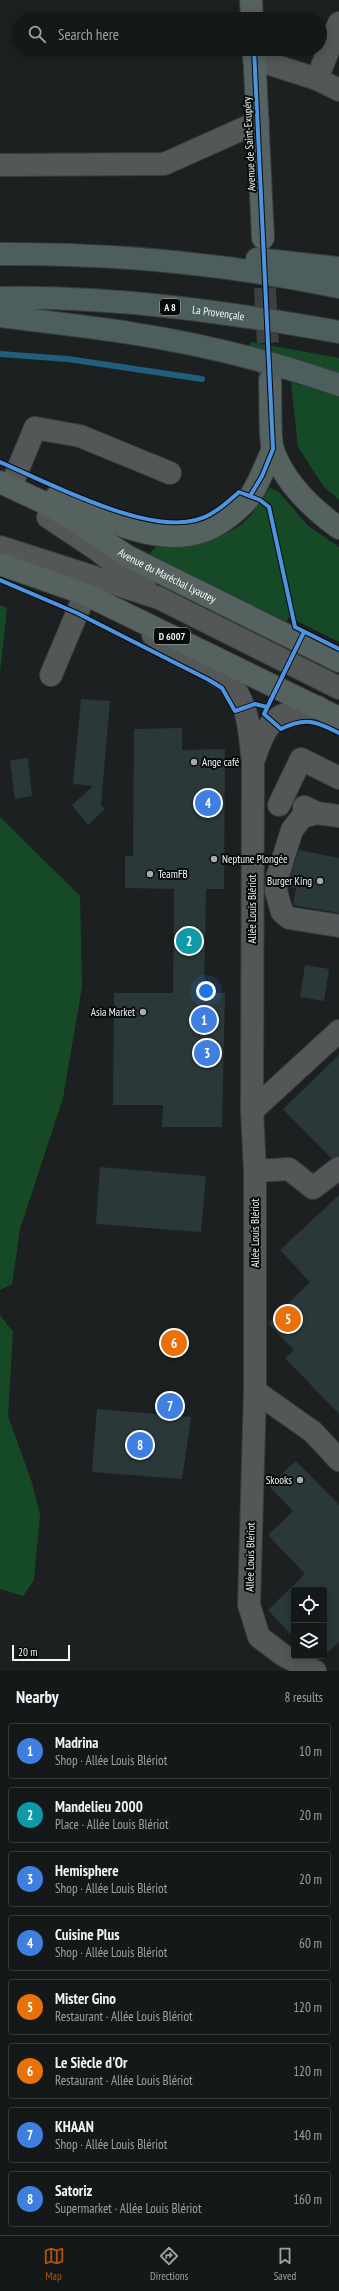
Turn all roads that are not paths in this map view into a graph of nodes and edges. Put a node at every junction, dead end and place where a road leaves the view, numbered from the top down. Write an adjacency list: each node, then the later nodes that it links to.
1 (252, 0): 2 (main road)
2 (252, 12)
3 (339, 23): 4 (street)
4 (327, 53)
5 (254, 56): 10 (main road, Avenue de Saint-Exupéry)
6 (259, 56): 8 (street)
7 (326, 56): 8 (street)
8 (317, 78): 9 (street)
9 (339, 90)
10 (258, 122): 11 (street); 12 (main road, Avenue de Saint-Exupéry)
11 (0, 165)
12 (262, 238)
13 (0, 254): 14 (highway)
14 (145, 259): 15 (highway); 16 (highway)
15 (339, 268)
16 (339, 287)
17 (0, 298): 19 (highway, La Provençale / A 8)
18 (0, 316): 21 (highway)
19 (339, 332)
20 (270, 380): 22 (main road)
21 (339, 385)
22 (273, 448): 24 (main road); 25 (main road)
23 (170, 474): 24 (street)
24 (4, 482): 29 (street); 31 (main road, Avenue du Maréchal Lyautey)
25 (339, 528)
26 (0, 547): 29 (street)
27 (0, 564): 28 (main road, D 6007)
28 (85, 594): 30 (main road, D 6007); 32 (street)
29 (158, 598): 33 (street)
30 (113, 608): 34 (main road, D 6007); 36 (street, Allée Louis Blériot)
31 (339, 661)
32 (51, 675)
33 (339, 688)
34 (318, 707): 35 (main road, D 6007); 36 (street)
35 (339, 718)
36 (252, 762): 39 (street, Allée Louis Blériot)
37 (339, 778): 38 (street)
38 (279, 805): 39 (street); 40 (street)
39 (252, 806): 44 (street, Allée Louis Blériot)
40 (317, 813): 41 (street); 42 (street)
41 (339, 816)
42 (339, 926)
43 (339, 1031): 44 (street)
44 (252, 1111): 46 (street, Allée Louis Blériot)
45 (339, 1168): 46 (street)
46 (255, 1171): 47 (street, Allée Louis Blériot)
47 (255, 1391): 48 (street); 49 (street, Allée Louis Blériot)
48 (339, 1460)
49 (315, 1671)

